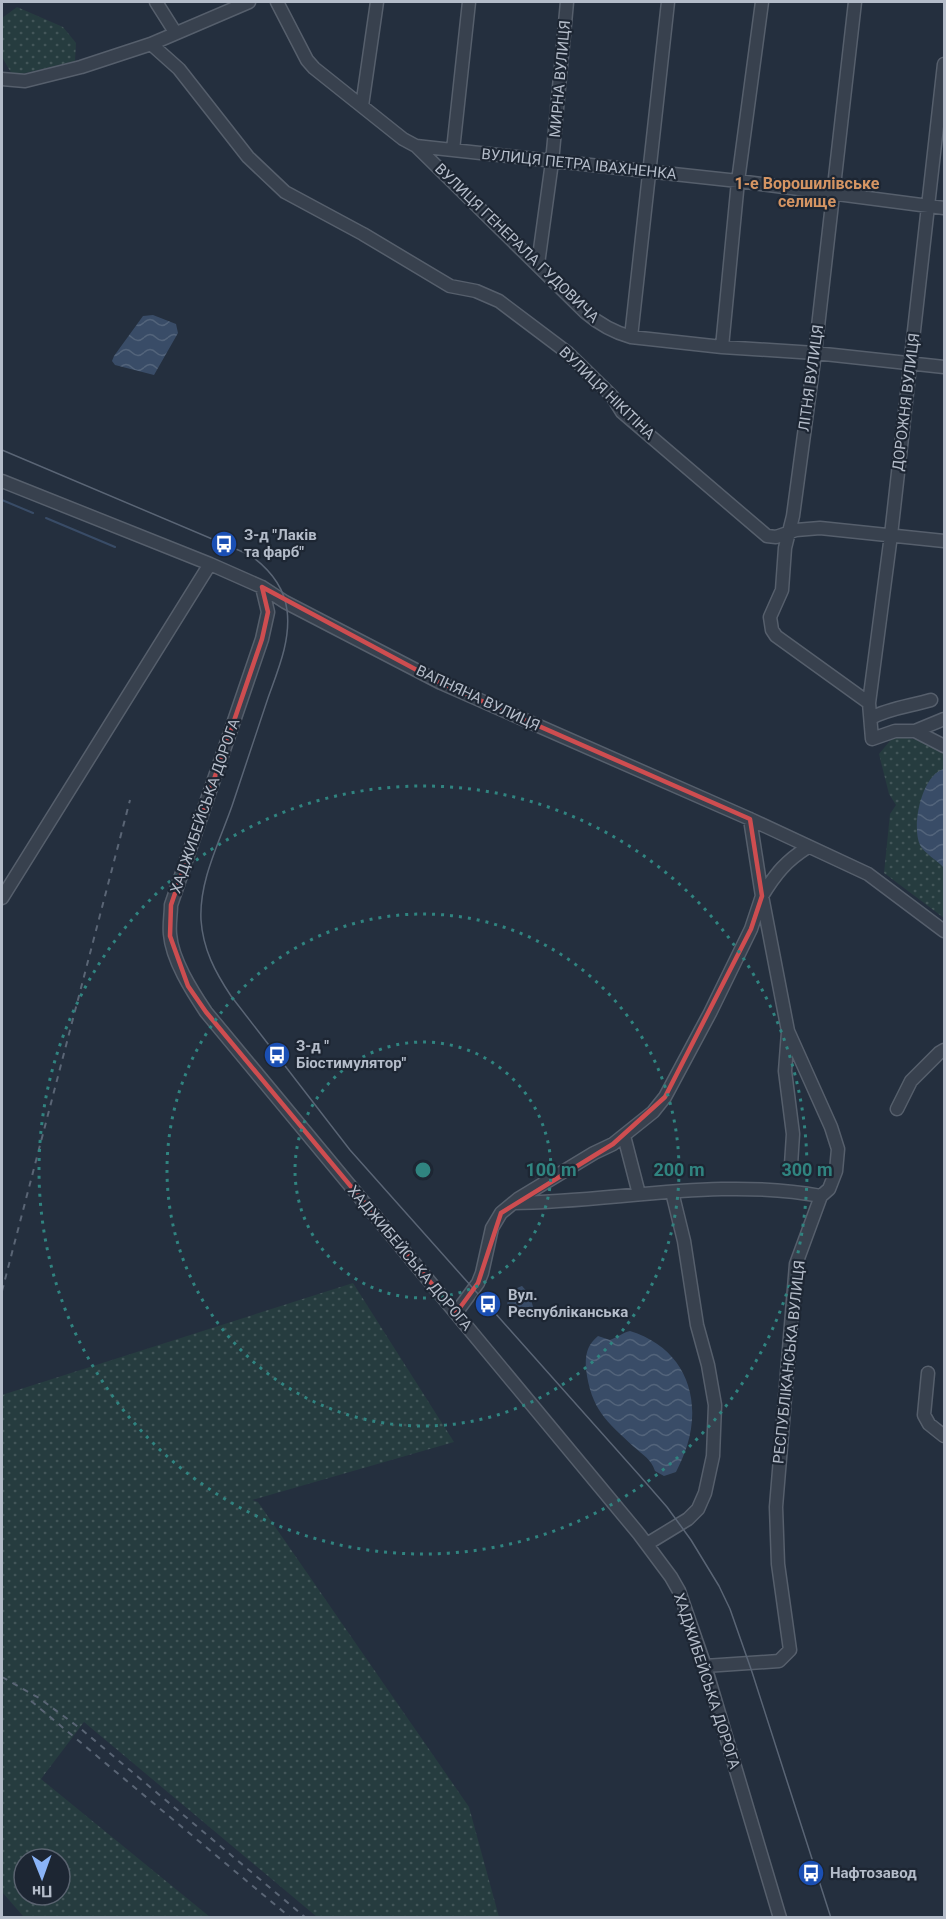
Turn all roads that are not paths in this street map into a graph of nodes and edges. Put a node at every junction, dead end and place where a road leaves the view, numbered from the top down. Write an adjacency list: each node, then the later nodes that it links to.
1 (156, 2): 10 (street)
2 (249, 2): 10 (street)
3 (278, 2): 14 (street, ВУЛИЦЯ ПЕТРА ІВАХНЕНКА)
4 (377, 2): 14 (street)
5 (469, 2): 16 (street)
6 (567, 2): 17 (street, МИРНА ВУЛИЦЯ)
7 (668, 2): 18 (street)
8 (762, 2): 19 (street)
9 (855, 2): 20 (street, ЛІТНЯ ВУЛИЦЯ)
10 (175, 32): 11 (street)
11 (151, 44): 13 (street); 30 (street, ВУЛИЦЯ НІКІТІНА)
12 (945, 64): 21 (street, ДОРОЖНЯ ВУЛИЦЯ)
13 (2, 79)
14 (363, 106): 15 (street, ВУЛИЦЯ ПЕТРА ІВАХНЕНКА)
15 (416, 146): 16 (street, ВУЛИЦЯ ПЕТРА ІВАХНЕНКА); 23 (street, ВУЛИЦЯ ГЕНЕРАЛА ГУДОВИЧА)
16 (453, 150): 17 (street, ВУЛИЦЯ ПЕТРА ІВАХНЕНКА)
17 (552, 162): 18 (street, ВУЛИЦЯ ПЕТРА ІВАХНЕНКА); 23 (street, МИРНА ВУЛИЦЯ)
18 (648, 172): 19 (street, ВУЛИЦЯ ПЕТРА ІВАХНЕНКА); 24 (street)
19 (738, 181): 20 (street, ВУЛИЦЯ ПЕТРА ІВАХНЕНКА); 25 (street)
20 (833, 193): 21 (street, ВУЛИЦЯ ПЕТРА ІВАХНЕНКА); 26 (street, ЛІТНЯ ВУЛИЦЯ)
21 (929, 206): 22 (street, ВУЛИЦЯ ПЕТРА ІВАХНЕНКА); 27 (street, ДОРОЖНЯ ВУЛИЦЯ)
22 (945, 208)
23 (538, 264): 24 (street, ВУЛИЦЯ ГЕНЕРАЛА ГУДОВИЧА)
24 (631, 337): 25 (street, ВУЛИЦЯ ГЕНЕРАЛА ГУДОВИЧА)
25 (723, 347): 26 (street, ВУЛИЦЯ ГЕНЕРАЛА ГУДОВИЧА)
26 (815, 353): 27 (street, ВУЛИЦЯ ГЕНЕРАЛА ГУДОВИЧА); 30 (street, ЛІТНЯ ВУЛИЦЯ)
27 (911, 363): 28 (street, ВУЛИЦЯ ГЕНЕРАЛА ГУДОВИЧА); 31 (street, ДОРОЖНЯ ВУЛИЦЯ)
28 (945, 367)
29 (2, 481): 33 (street, ВАПНЯНА ВУЛИЦЯ)
30 (789, 532): 31 (street, ВУЛИЦЯ НІКІТІНА); 36 (street, ЛІТНЯ ВУЛИЦЯ)
31 (891, 534): 32 (street, ВУЛИЦЯ НІКІТІНА); 36 (street, ДОРОЖНЯ ВУЛИЦЯ)
32 (945, 541)
33 (210, 564): 34 (street, ВАПНЯНА ВУЛИЦЯ); 44 (street)
34 (262, 587): 41 (street, ВАПНЯНА ВУЛИЦЯ); 55 (street, ХАДЖИБЕЙСЬКА ДОРОГА)
35 (931, 700): 37 (street)
36 (869, 703): 37 (street, ДОРОЖНЯ ВУЛИЦЯ)
37 (871, 718): 39 (street, ДОРОЖНЯ ВУЛИЦЯ)
38 (943, 720): 39 (street)
39 (915, 730): 40 (street)
40 (945, 746)
41 (750, 819): 42 (street, ВАПНЯНА ВУЛИЦЯ); 43 (street, РЕСПУБЛІКАНСЬКА ВУЛИЦЯ)
42 (808, 847): 43 (street); 45 (street, ВАПНЯНА ВУЛИЦЯ)
43 (762, 896): 46 (street, РЕСПУБЛІКАНСЬКА ВУЛИЦЯ); 49 (street)
44 (2, 898)
45 (945, 932)
46 (788, 1031): 50 (street); 53 (street, РЕСПУБЛІКАНСЬКА ВУЛИЦЯ)
47 (945, 1050): 48 (street)
48 (897, 1108)
49 (624, 1136): 52 (street); 54 (street)
50 (791, 1165)
51 (672, 1192): 52 (street); 53 (street); 58 (street)
52 (639, 1194): 54 (street)
53 (821, 1196): 59 (street, РЕСПУБЛІКАНСЬКА ВУЛИЦЯ)
54 (513, 1203): 55 (street)
55 (456, 1313): 58 (street, ХАДЖИБЕЙСЬКА ДОРОГА)
56 (928, 1373): 57 (street)
57 (945, 1436)
58 (647, 1544): 59 (street, ХАДЖИБЕЙСЬКА ДОРОГА)
59 (705, 1666): 60 (street, ХАДЖИБЕЙСЬКА ДОРОГА)
60 (780, 1917)

